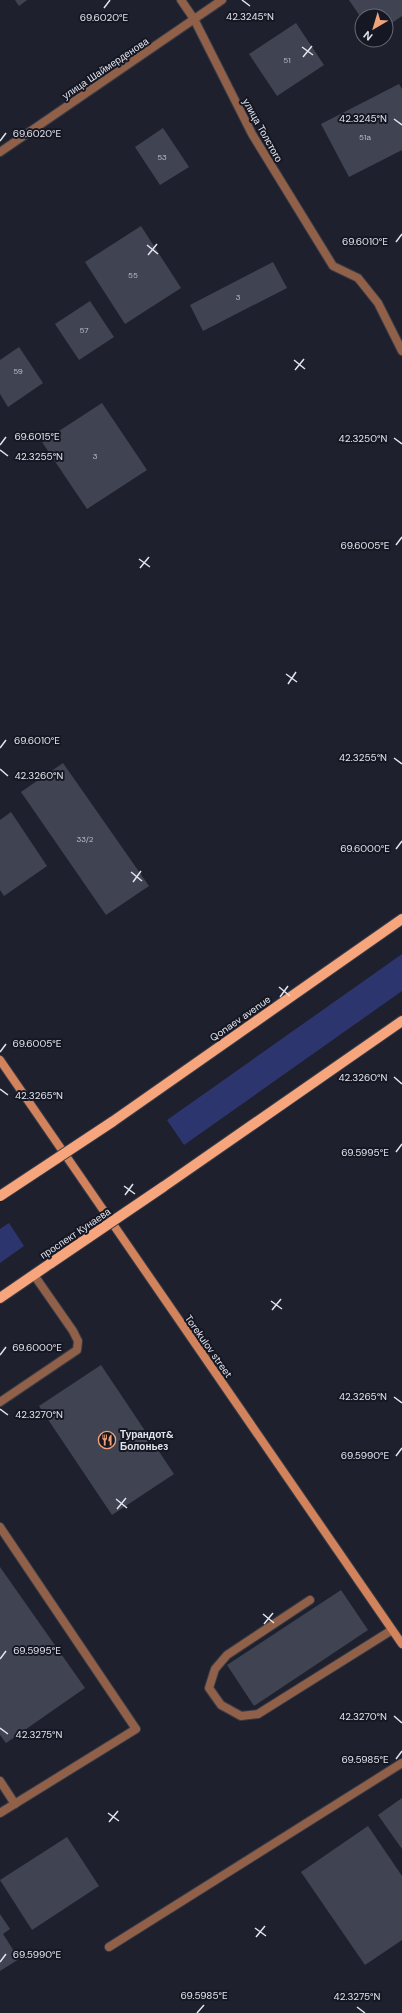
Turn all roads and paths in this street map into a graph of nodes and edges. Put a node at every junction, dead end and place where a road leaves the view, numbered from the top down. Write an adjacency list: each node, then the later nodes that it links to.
1 (181, 0): 3 (street, улица Толстого)
2 (222, 0): 3 (street, улица Шаймерденова)
3 (194, 19): 4 (street, улица Шаймерденова); 5 (street, улица Толстого)
4 (0, 152)
5 (402, 351)
6 (402, 919): 9 (main road, Qonaev avenue, bridge)
7 (402, 1021): 10 (main road, проспект Кунаева, bridge)
8 (0, 1060): 15 (main road, Torekulov street)
9 (0, 1196)
10 (34, 1275): 11 (main road, проспект Кунаева); 12 (street)
11 (0, 1298)
12 (0, 1402)
13 (0, 1527): 19 (street)
14 (310, 1600): 15 (street)
15 (392, 1630): 16 (main road, Torekulov street)
16 (402, 1644)
17 (402, 1763): 21 (street)
18 (0, 1780): 19 (street)
19 (15, 1804): 20 (street)
20 (0, 1813)
21 (108, 1947)

